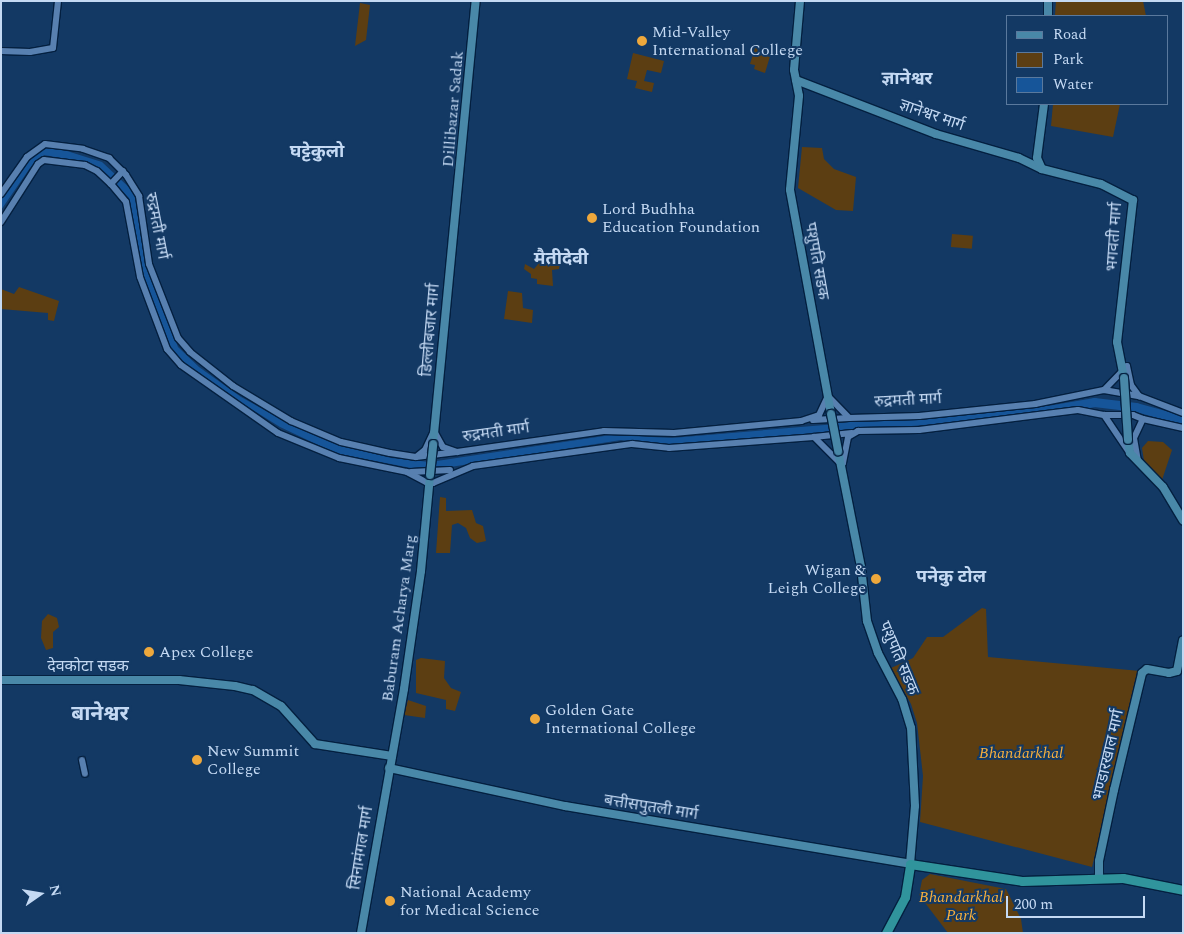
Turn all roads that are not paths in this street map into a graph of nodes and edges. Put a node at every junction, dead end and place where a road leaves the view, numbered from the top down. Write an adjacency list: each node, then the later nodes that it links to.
1 (58, 1): 6 (street)
2 (476, 1): 15 (main road, Dillibazar Sadak)
3 (800, 1): 7 (main road, पशुपति सडक)
4 (1048, 1): 5 (main road)
5 (1048, 15)
6 (1, 51)
7 (796, 80): 10 (main road, ज्ञानेश्वर मार्ग); 19 (main road, पशुपति सडक)
8 (1044, 105): 9 (main road)
9 (1038, 150): 10 (main road); 11 (main road)
10 (1019, 158): 11 (main road, ज्ञानेश्वर मार्ग)
11 (1042, 169): 17 (main road, भगवती मार्ग)
12 (122, 172): 13 (street); 14 (street, रुद्रमती मार्ग); 33 (street, रुद्रमती मार्ग)
13 (112, 183): 16 (street); 37 (street)
14 (1, 194)
15 (456, 219): 27 (main road, डिल्लीबजार मार्ग)
16 (1, 222)
17 (1124, 368): 18 (street); 20 (street); 32 (main road, भगवती मार्ग, bridge)
18 (1104, 390): 20 (street, रुद्रमती मार्ग); 23 (street, रुद्रमती मार्ग)
19 (828, 396): 23 (street); 25 (street, रुद्रमती मार्ग); 35 (main road, पशुपति सडक, bridge)
20 (1139, 396): 21 (street, रुद्रमती मार्ग)
21 (1183, 413)
22 (1104, 414): 24 (street); 28 (street); 32 (street)
23 (849, 418): 25 (street, रुद्रमती मार्ग)
24 (1143, 419): 26 (street); 34 (street)
25 (801, 421): 31 (street, रुद्रमती मार्ग)
26 (1183, 428)
27 (434, 431): 30 (main road, डिल्लीबजार मार्ग); 31 (street, रुद्रमती मार्ग); 33 (street)
28 (852, 432): 29 (street); 35 (street)
29 (814, 437): 35 (street); 36 (street)
30 (433, 444): 38 (main road, Baburam Acharya Marg, bridge)
31 (457, 452): 33 (street, रुद्रमती मार्ग)
32 (1130, 454): 34 (main road)
33 (416, 457)
34 (1138, 462): 39 (main road)
35 (840, 463): 46 (main road, पशुपति सडक)
36 (464, 467): 37 (street); 38 (street)
37 (407, 472): 38 (street)
38 (429, 479): 42 (main road, Baburam Acharya Marg)
39 (1183, 520)
40 (1183, 642): 47 (main road, भण्डारखाल मार्ग)
41 (1, 680): 42 (main road, देवकोटा सडक)
42 (392, 756): 44 (main road, Baburam Acharya Marg)
43 (82, 760): 45 (street)
44 (389, 768): 46 (main road, बत्तीसपुतली मार्ग); 49 (main road, सिनामंगल मार्ग)
45 (85, 774)
46 (910, 864): 47 (highway); 50 (highway)
47 (1099, 878): 48 (highway)
48 (1183, 890)
49 (361, 933)
50 (886, 933)

